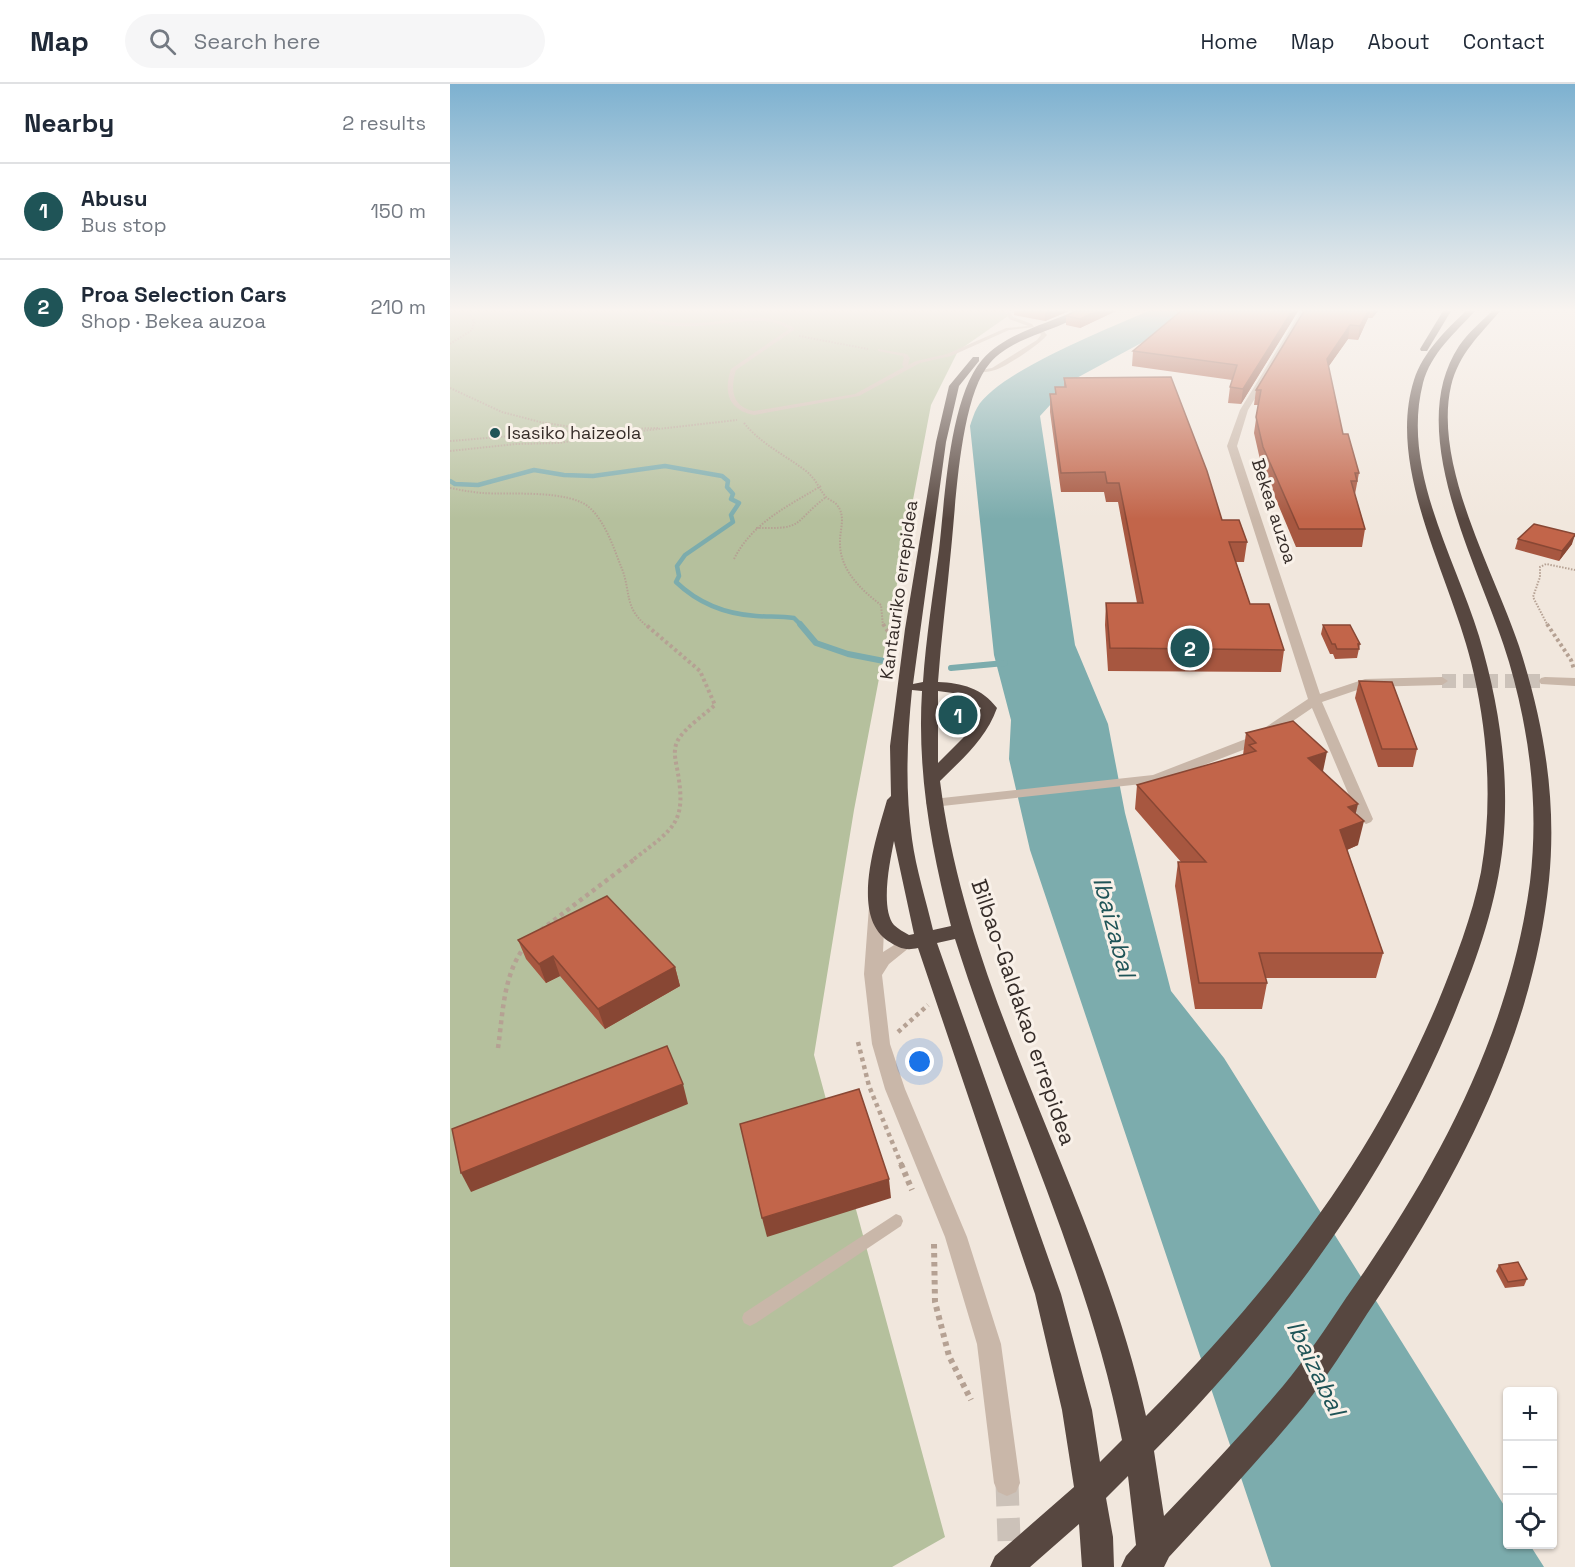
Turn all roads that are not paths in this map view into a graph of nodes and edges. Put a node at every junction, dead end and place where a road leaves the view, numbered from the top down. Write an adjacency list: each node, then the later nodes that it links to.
1 (732, 380): 2 (lane)
2 (885, 380)
3 (959, 380): 11 (highway, Kantauriko errepidea)
4 (973, 380): 12 (highway, Bilbao-Galdakao errepidea)
5 (1263, 380): 13 (street, Bekea auzoa)
6 (1419, 380): 25 (highway)
7 (1447, 380): 27 (highway)
8 (1442, 681): 13 (street)
9 (1545, 681): 10 (street)
10 (1574, 682)
11 (906, 687): 12 (highway); 15 (highway, Kantauriko errepidea)
12 (929, 687): 14 (highway, Bilbao-Galdakao errepidea); 14 (highway)
13 (1315, 700): 16 (street); 17 (street, Bekea auzoa)
14 (931, 780): 16 (highway, Bilbao-Galdakao errepidea)
15 (898, 790): 18 (highway); 20 (highway, Kantauriko errepidea)
16 (933, 803): 19 (highway, Bilbao-Galdakao errepidea)
17 (1366, 819)
18 (878, 899): 20 (highway); 21 (street)
19 (963, 930): 20 (highway); 28 (highway, Bilbao-Galdakao errepidea)
20 (916, 940): 21 (street); 26 (highway)
21 (873, 974): 24 (street)
22 (896, 1221): 23 (lane)
23 (750, 1318)
24 (1007, 1483)
25 (1006, 1567)
26 (1098, 1567)
27 (1137, 1567)
28 (1154, 1567)

